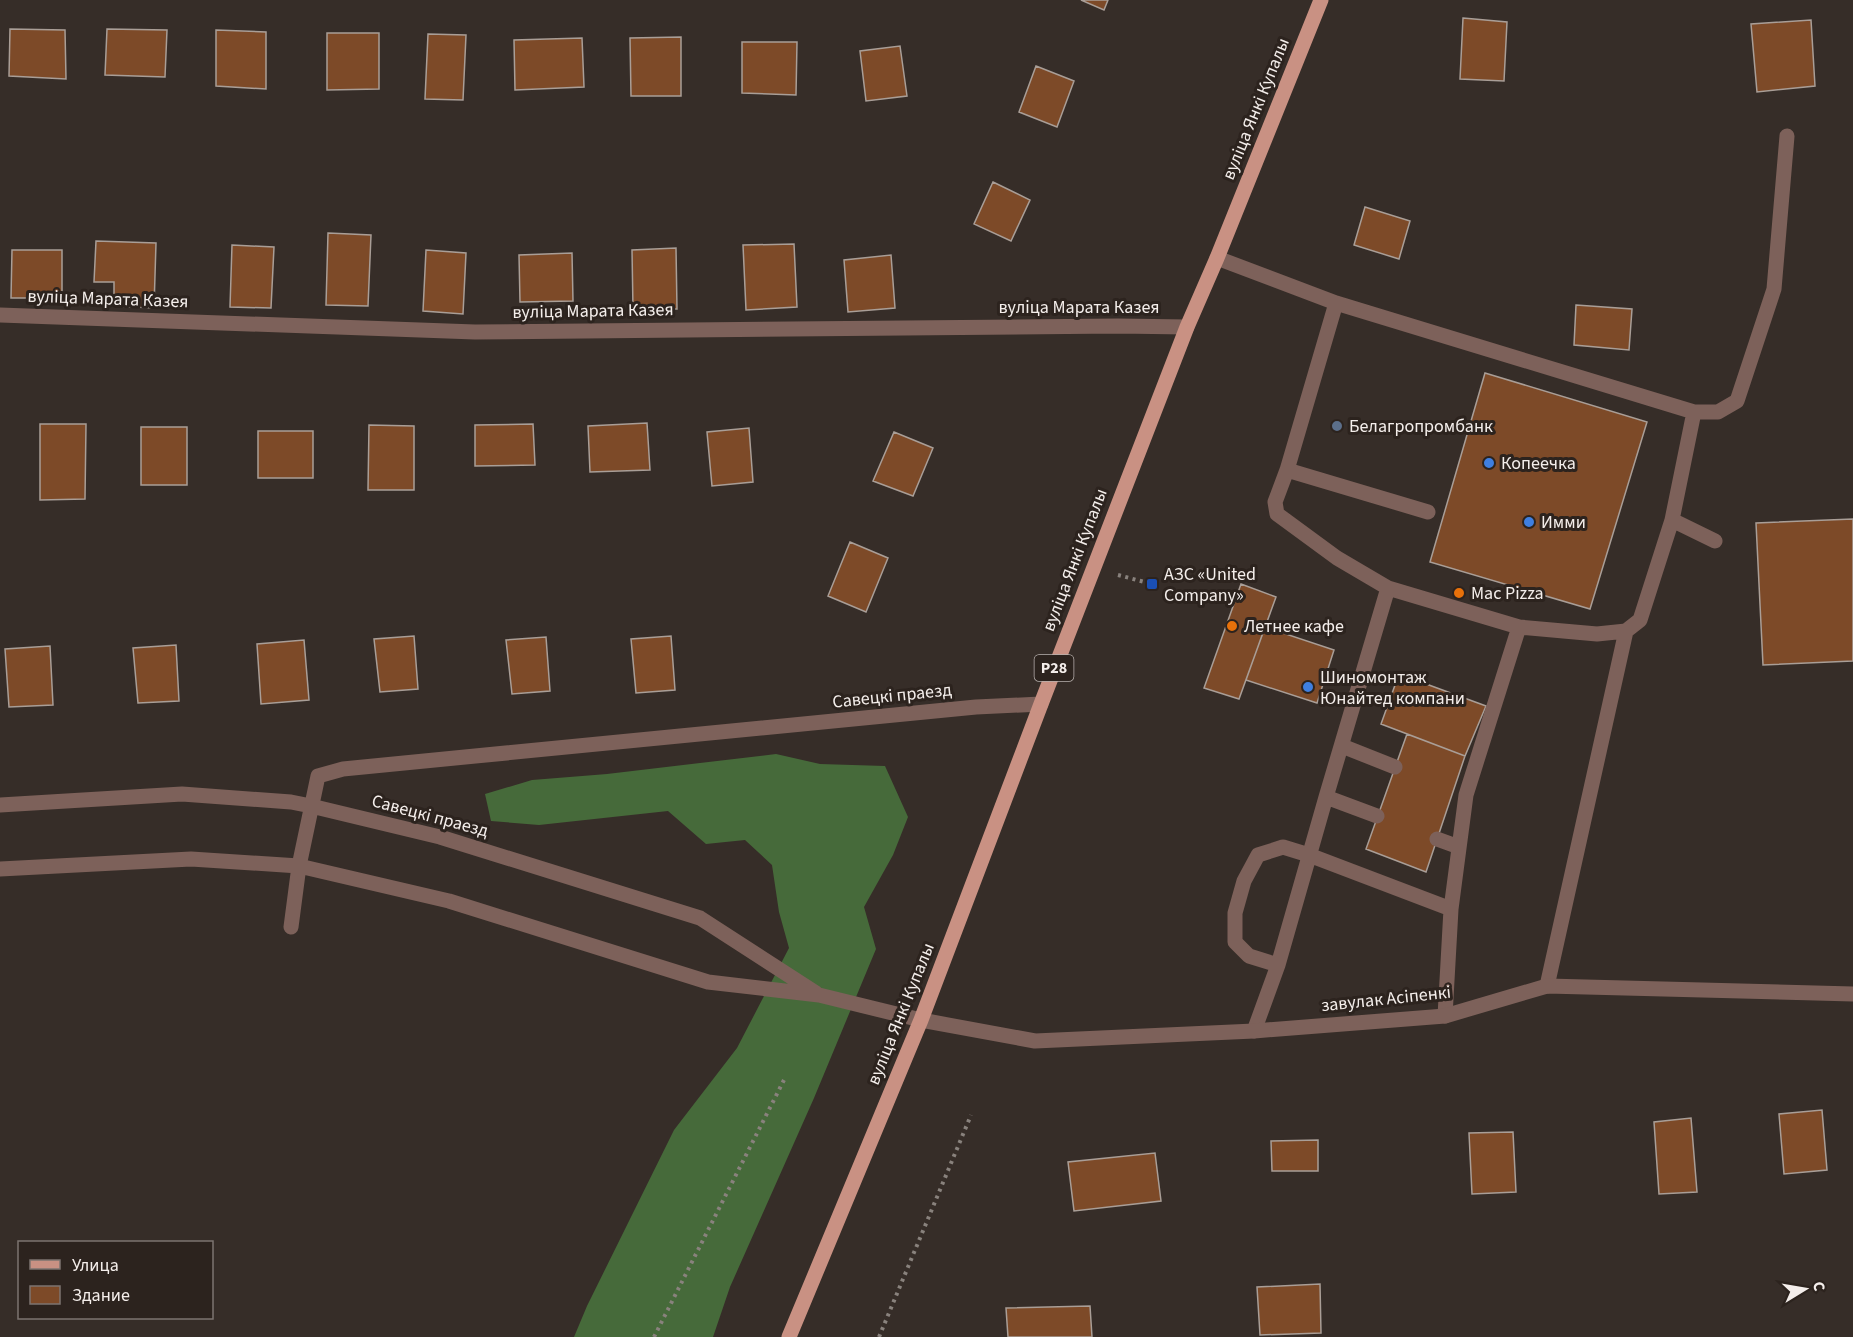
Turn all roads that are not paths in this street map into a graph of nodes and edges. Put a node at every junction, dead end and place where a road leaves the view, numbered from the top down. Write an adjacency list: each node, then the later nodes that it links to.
1 (1321, 0): 3 (main road, вуліца Янкі Купалы / Р28)
2 (1786, 136): 7 (street)
3 (1217, 258): 4 (street); 6 (main road, вуліца Янкі Купалы / Р28)
4 (1336, 303): 7 (street); 8 (street)
5 (0, 315): 6 (street, вуліца Марата Казея)
6 (1187, 327): 15 (main road, вуліца Янкі Купалы / Р28)
7 (1694, 412): 10 (street)
8 (1287, 470): 9 (street); 12 (street)
9 (1428, 512)
10 (1672, 520): 11 (street); 14 (street)
11 (1715, 541)
12 (1388, 588): 13 (street); 16 (street)
13 (1519, 627): 14 (street); 23 (street)
14 (1626, 631): 30 (street)
15 (1041, 704): 20 (street, Савецкі праезд); 34 (main road, вуліца Янкі Купалы / Р28)
16 (1342, 746): 17 (street); 18 (street)
17 (1395, 767)
18 (1326, 797): 21 (street); 24 (street)
19 (0, 805): 20 (street, Савецкі праезд)
20 (311, 806): 25 (street); 32 (street, Савецкі праезд)
21 (1377, 816)
22 (1437, 839): 23 (street)
23 (1460, 847): 27 (street)
24 (1309, 855): 27 (street); 29 (street); 29 (street)
25 (299, 866): 26 (street, Савецкі праезд); 28 (street); 32 (street, Савецкі праезд)
26 (0, 870)
27 (1451, 909): 33 (street)
28 (291, 927)
29 (1278, 965): 35 (street)
30 (1547, 986): 31 (street, завулак Асіпенкі); 33 (street, завулак Асіпенкі)
31 (1853, 994)
32 (819, 995): 34 (street, Савецкі праезд)
33 (1446, 1016): 35 (street, завулак Асіпенкі)
34 (921, 1020): 35 (street, завулак Асіпенкі); 36 (main road, вуліца Янкі Купалы / Р28)
35 (1254, 1031)
36 (789, 1337)

